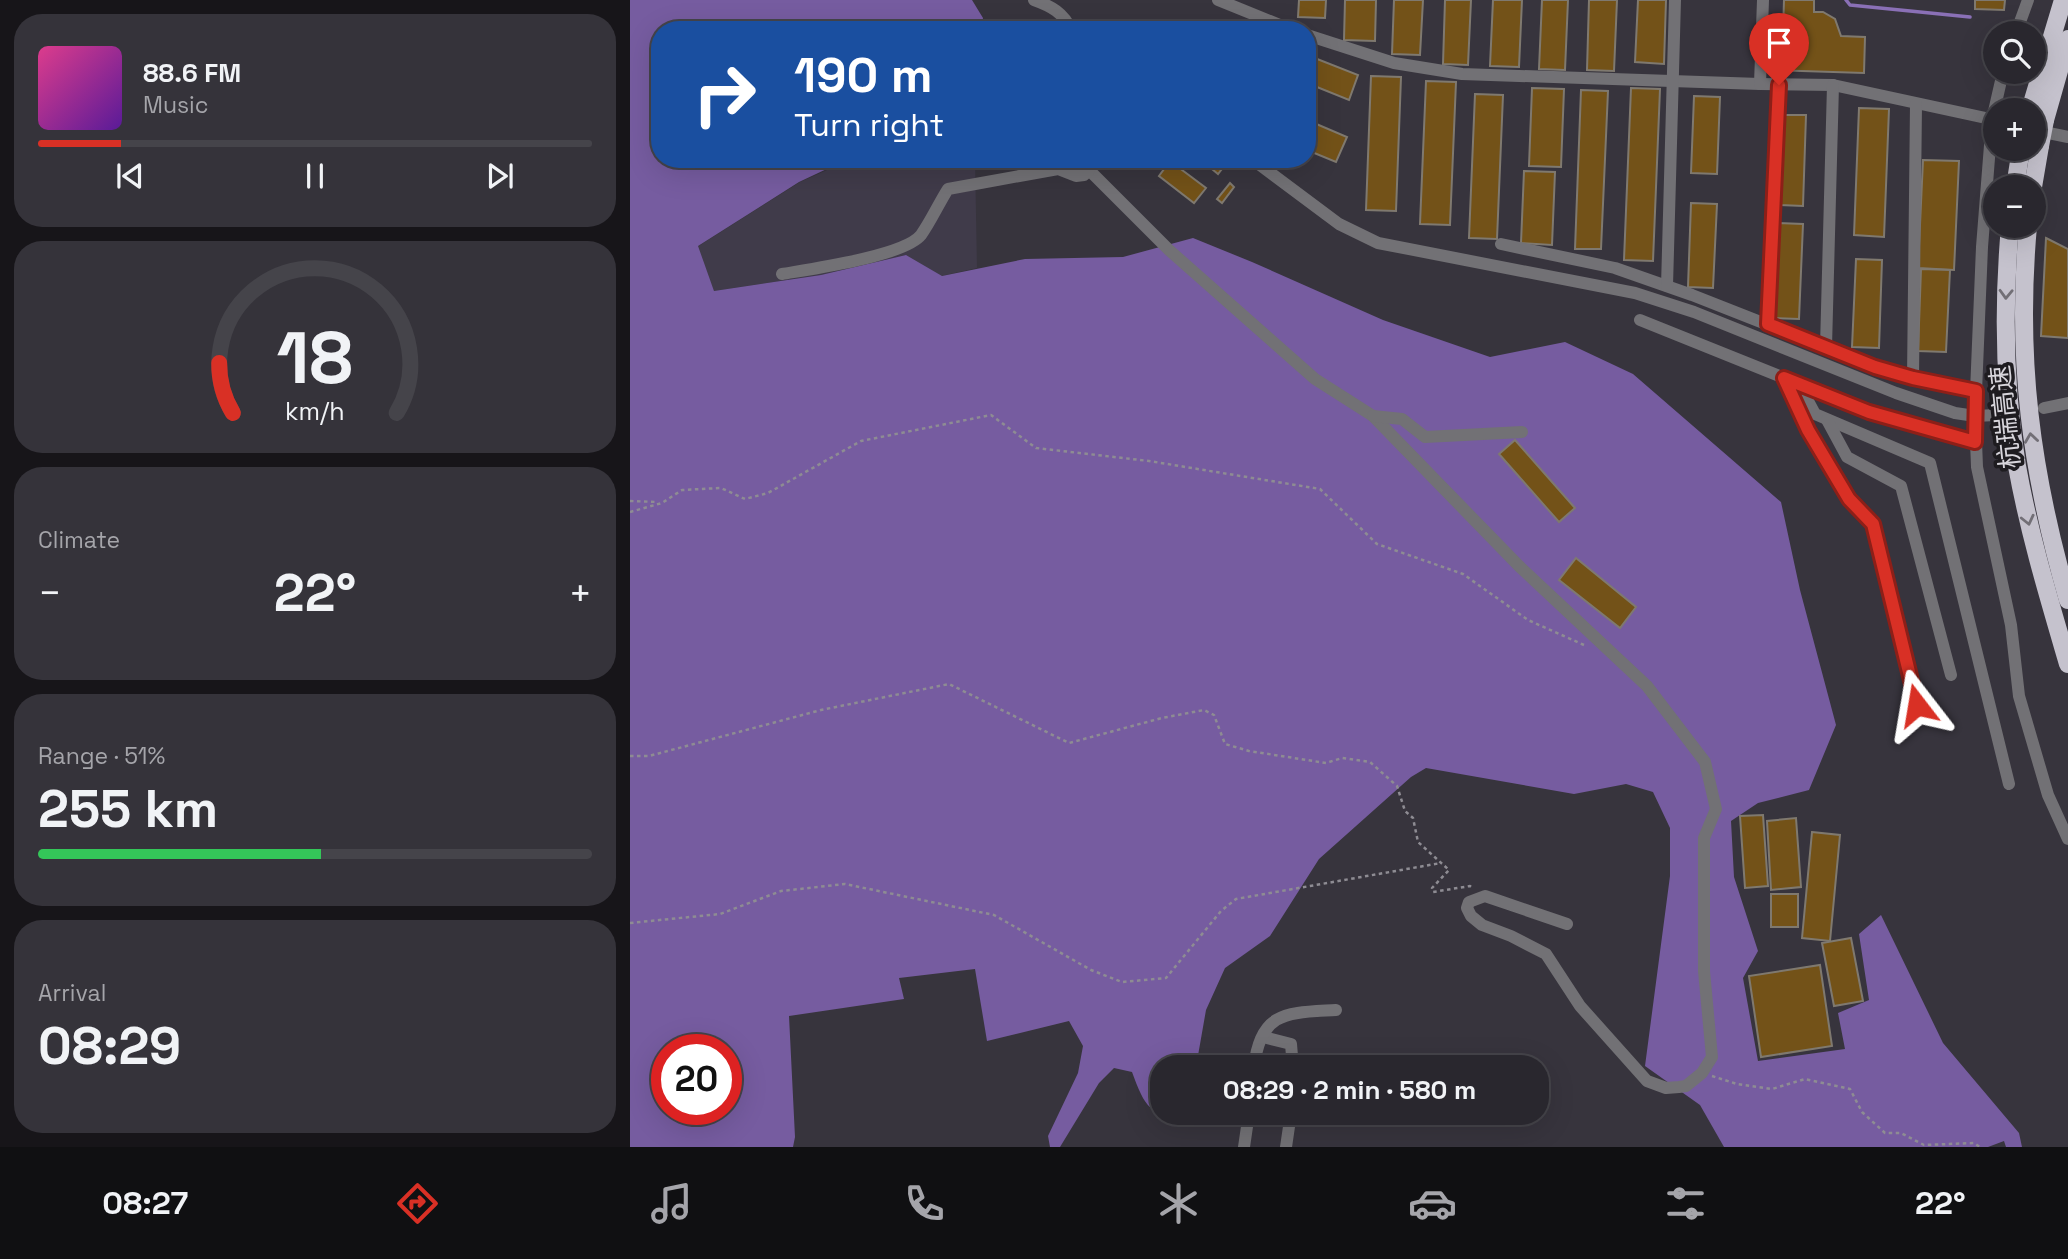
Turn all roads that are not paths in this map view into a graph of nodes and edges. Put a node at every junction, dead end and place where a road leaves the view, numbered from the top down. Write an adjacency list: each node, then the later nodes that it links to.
1 (1034, 0): 7 (street)
2 (1218, 0): 8 (street)
3 (1675, 0): 12 (street)
4 (1763, 0): 13 (street)
5 (2028, 0): 9 (street)
6 (2063, 0): 16 (highway)
7 (1067, 21)
8 (1270, 21)
9 (2020, 21)
10 (1316, 37): 12 (street)
11 (2068, 39): 18 (highway)
12 (1673, 80): 13 (street); 30 (street)
13 (1760, 84): 14 (street)
14 (1779, 85): 15 (street); 32 (street)
15 (1833, 85): 17 (street); 33 (street)
16 (2033, 98)
17 (1916, 104): 19 (street); 35 (street)
18 (2046, 112)
19 (1983, 118)
20 (2046, 133): 21 (street)
21 (2068, 137)
22 (1989, 161): 37 (street)
23 (1088, 168): 29 (street)
24 (1093, 168): 41 (street)
25 (1263, 168): 42 (street)
26 (2009, 238): 47 (highway, 杭瑞高速, one-way to 47)
27 (2027, 238): 46 (highway, 杭瑞高速, one-way to 27)
28 (1501, 244): 30 (street)
29 (782, 274)
30 (1667, 286): 32 (street)
31 (1640, 320): 34 (street)
32 (1768, 324): 33 (street)
33 (1826, 347): 35 (street)
34 (1784, 378): 36 (street); 49 (street)
35 (1913, 378): 37 (street)
36 (1799, 384): 43 (street); 45 (street)
37 (1976, 391): 42 (street)
38 (2068, 403): 39 (street)
39 (2043, 408)
40 (1996, 415): 42 (street)
41 (1373, 416): 44 (street); 52 (street)
42 (1975, 416): 45 (street)
43 (1827, 420): 48 (street); 50 (street)
44 (1522, 432)
45 (1975, 442): 51 (street)
46 (2068, 600)
47 (2068, 664)
48 (1951, 675)
49 (1917, 705)
50 (2009, 784)
51 (2068, 839)
52 (1567, 924)
53 (1336, 1010): 54 (street)
54 (1263, 1037): 55 (street); 56 (street)
55 (1256, 1055)
56 (1292, 1055)
57 (1247, 1125): 59 (street)
58 (1289, 1125): 60 (street)
59 (1244, 1147)
60 (1286, 1147)

